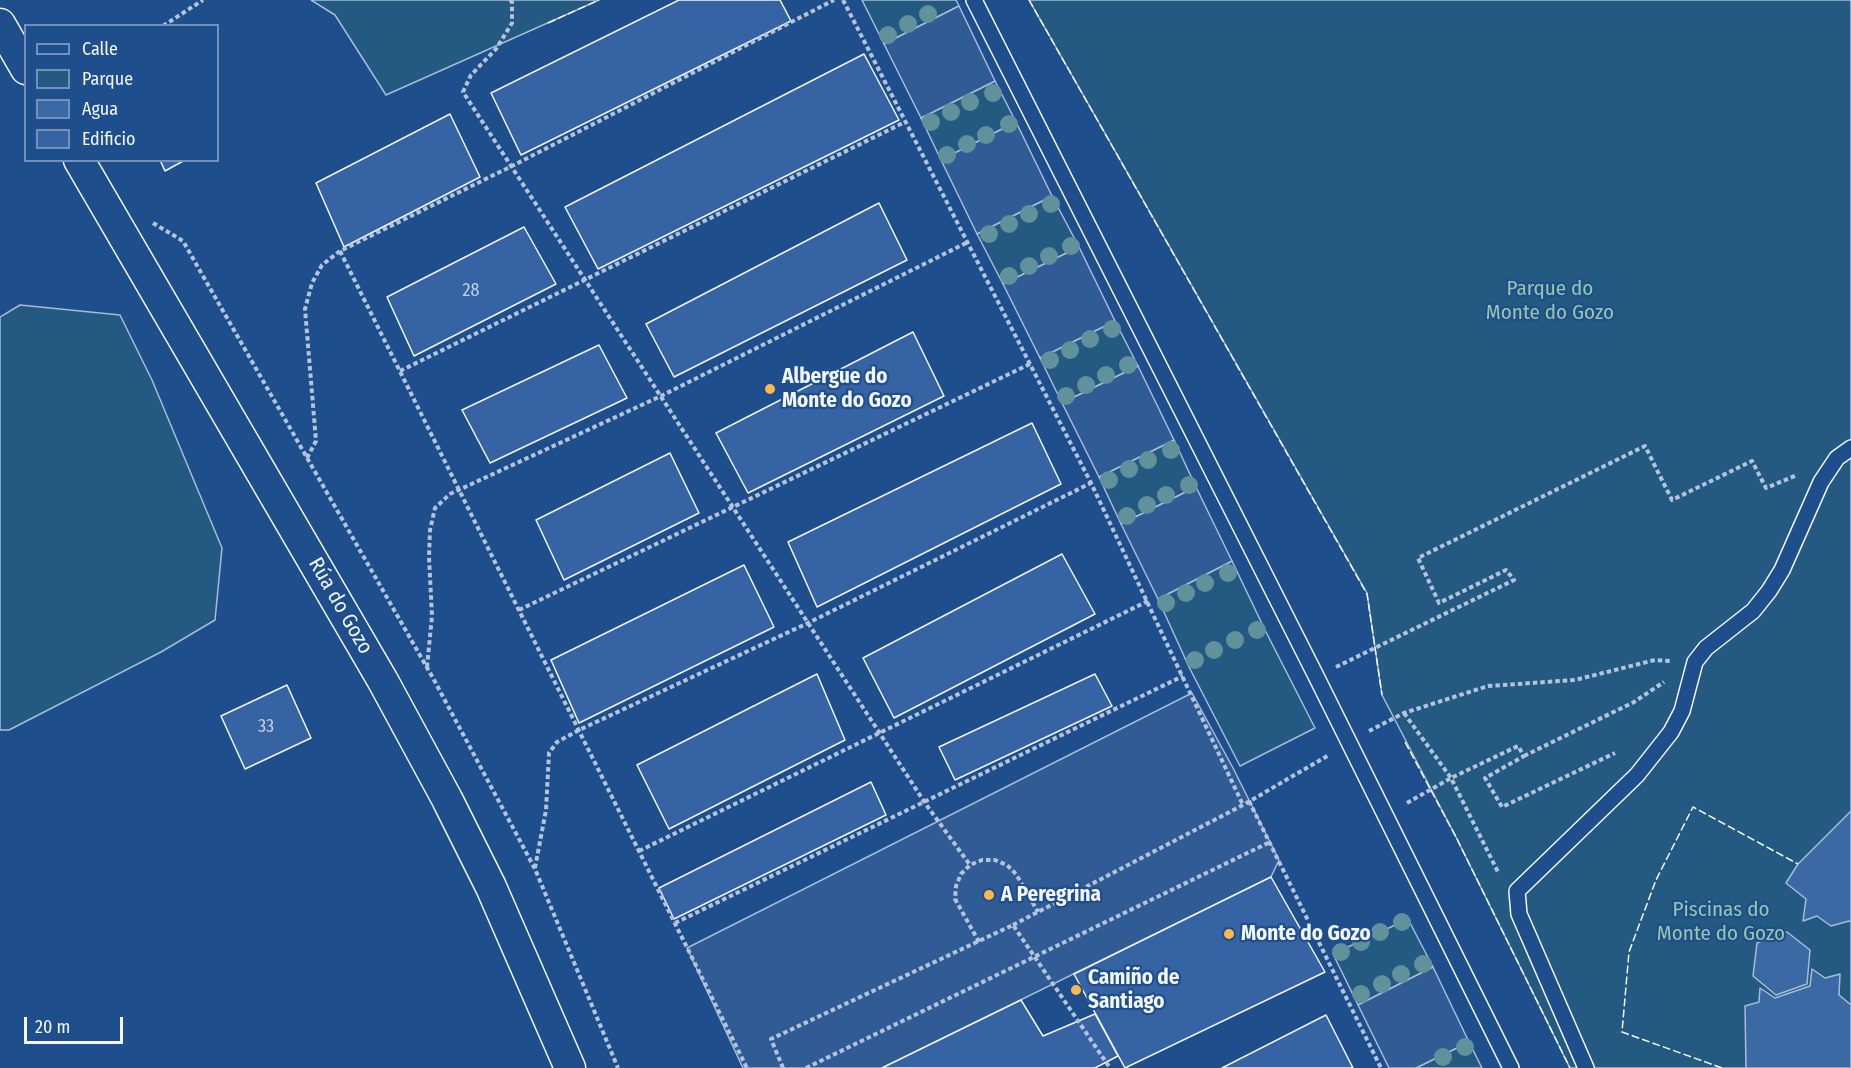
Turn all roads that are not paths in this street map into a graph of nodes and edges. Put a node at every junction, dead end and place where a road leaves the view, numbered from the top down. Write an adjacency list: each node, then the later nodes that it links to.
1 (974, 0): 7 (lane)
2 (0, 24): 3 (street)
3 (24, 66)
4 (80, 162): 6 (street, Rúa do Gozo)
5 (1851, 448): 8 (lane)
6 (570, 1068)
7 (1510, 1068)
8 (1586, 1068)

